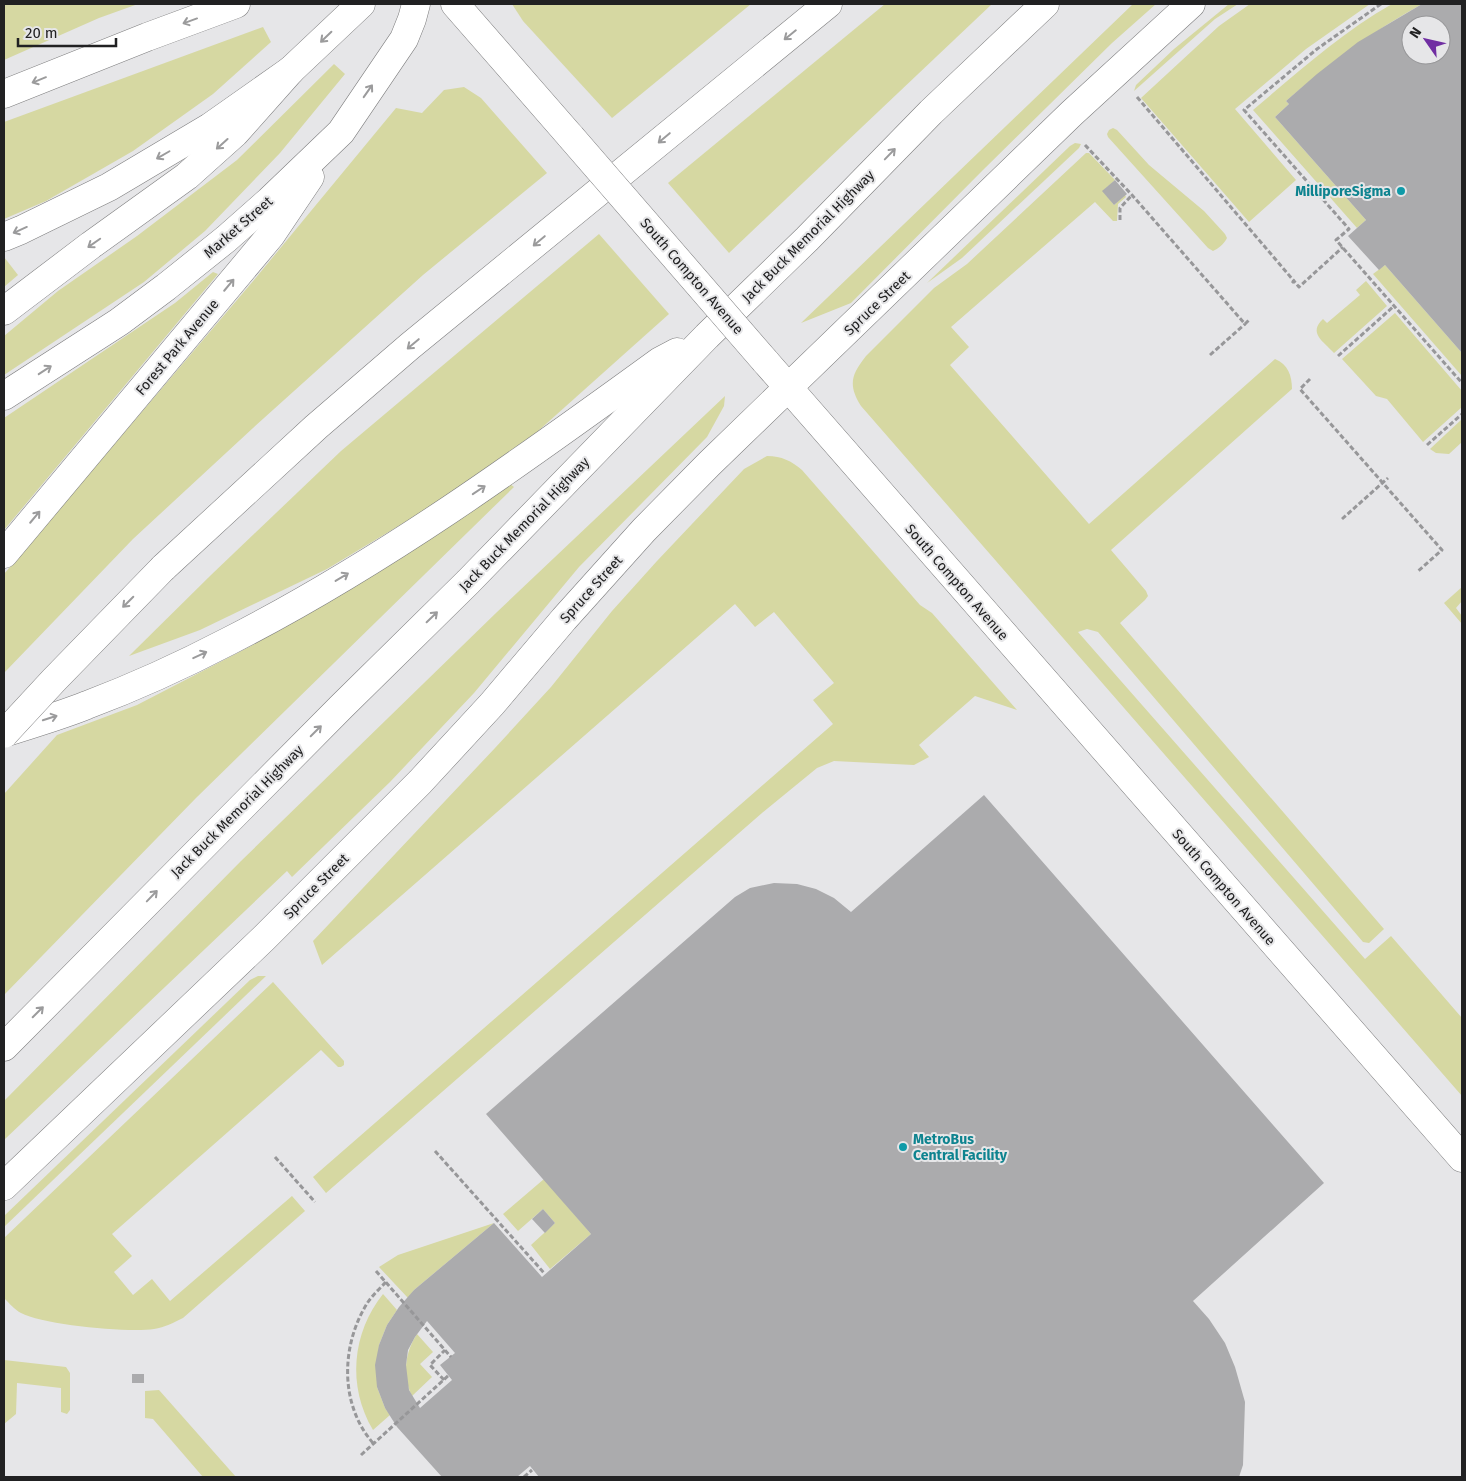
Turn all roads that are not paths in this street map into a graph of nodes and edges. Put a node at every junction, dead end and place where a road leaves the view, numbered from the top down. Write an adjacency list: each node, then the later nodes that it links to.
1 (236, 4): 9 (main road, one-way to 9)
2 (361, 4): 8 (main road, one-way to 8)
3 (416, 4): 10 (main road, Market Street, one-way to 3)
4 (455, 4): 14 (main road, South Compton Avenue, bridge)
5 (828, 4): 17 (main road, one-way to 17, bridge)
6 (1045, 4): 13 (main road, Jack Buck Memorial Highway, one-way to 6)
7 (1191, 4): 14 (main road, Spruce Street)
8 (292, 70): 11 (main road, one-way to 11); 12 (main road, one-way to 12)
9 (4, 94)
10 (341, 132): 15 (main road, Market Street, one-way to 10); 16 (main road, Forest Park Avenue, one-way to 10)
11 (4, 237)
12 (4, 311)
13 (707, 336): 17 (main road, one-way to 13); 18 (main road, Jack Buck Memorial Highway, one-way to 13)
14 (789, 389): 19 (main road, South Compton Avenue); 20 (main road, Spruce Street)
15 (4, 396)
16 (4, 554)
17 (4, 734)
18 (4, 1047)
19 (1462, 1158)
20 (4, 1186)

